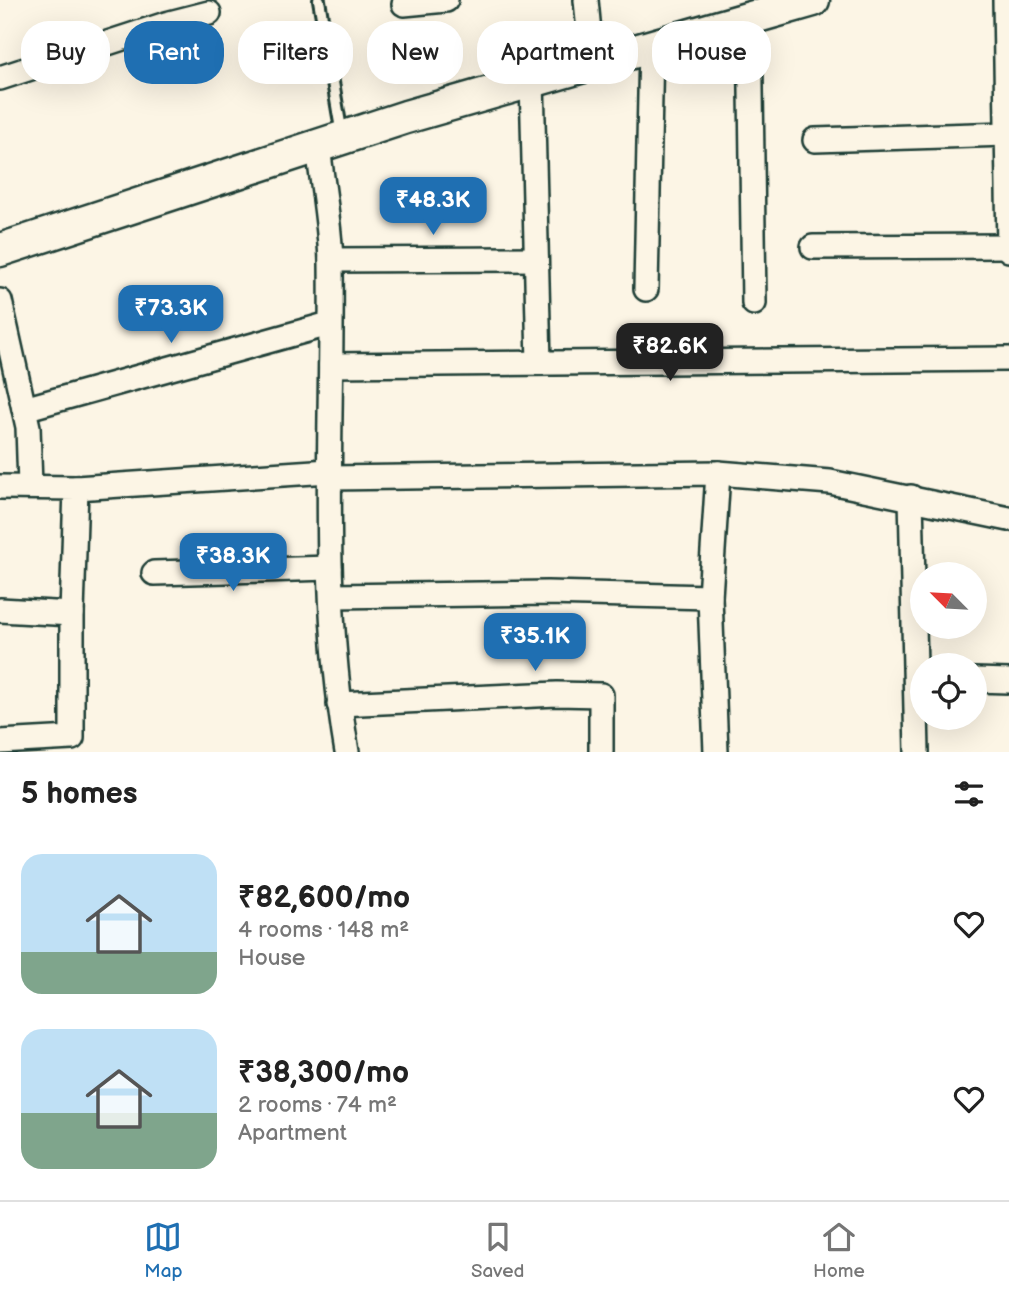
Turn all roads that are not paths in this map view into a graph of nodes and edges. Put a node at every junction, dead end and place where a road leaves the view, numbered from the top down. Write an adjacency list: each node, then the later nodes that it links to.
1 (319, 0): 16 (lane)
2 (446, 0): 6 (street)
3 (586, 0): 9 (street)
4 (813, 0): 8 (main road)
5 (1005, 0): 17 (street)
6 (404, 4)
7 (209, 13): 12 (street)
8 (750, 18): 10 (main road); 25 (street)
9 (588, 21)
10 (650, 46): 11 (main road); 23 (street)
11 (638, 50)
12 (0, 78)
13 (519, 84): 16 (main road)
14 (532, 84): 21 (street)
15 (816, 140): 17 (street)
16 (330, 141): 20 (main road); 22 (street)
17 (1008, 147): 19 (street)
18 (813, 247): 19 (street)
19 (1009, 248)
20 (0, 250)
21 (536, 259): 22 (street); 28 (street)
22 (331, 260): 26 (street)
23 (646, 289)
24 (0, 301): 30 (street)
25 (754, 303)
26 (329, 324): 29 (street); 30 (street)
27 (1009, 359): 28 (street)
28 (539, 363): 29 (street)
29 (331, 365): 32 (street)
30 (24, 408): 34 (street)
31 (718, 473): 32 (street); 36 (street); 41 (street)
32 (330, 474): 35 (street); 38 (street)
33 (0, 486): 34 (street)
34 (30, 486): 35 (street)
35 (76, 488): 43 (street)
36 (911, 497): 37 (street); 44 (street)
37 (1009, 519)
38 (330, 568): 39 (street); 40 (street)
39 (154, 573)
40 (332, 596): 41 (street); 47 (street)
41 (710, 597): 53 (street)
42 (0, 611): 43 (street)
43 (72, 614): 50 (street)
44 (918, 653)
45 (987, 680): 46 (street)
46 (1009, 681)
47 (339, 704): 51 (street); 52 (street)
48 (918, 730): 54 (street)
49 (0, 741): 50 (street)
50 (73, 745)
51 (347, 752)
52 (601, 752)
53 (716, 752)
54 (917, 752)

